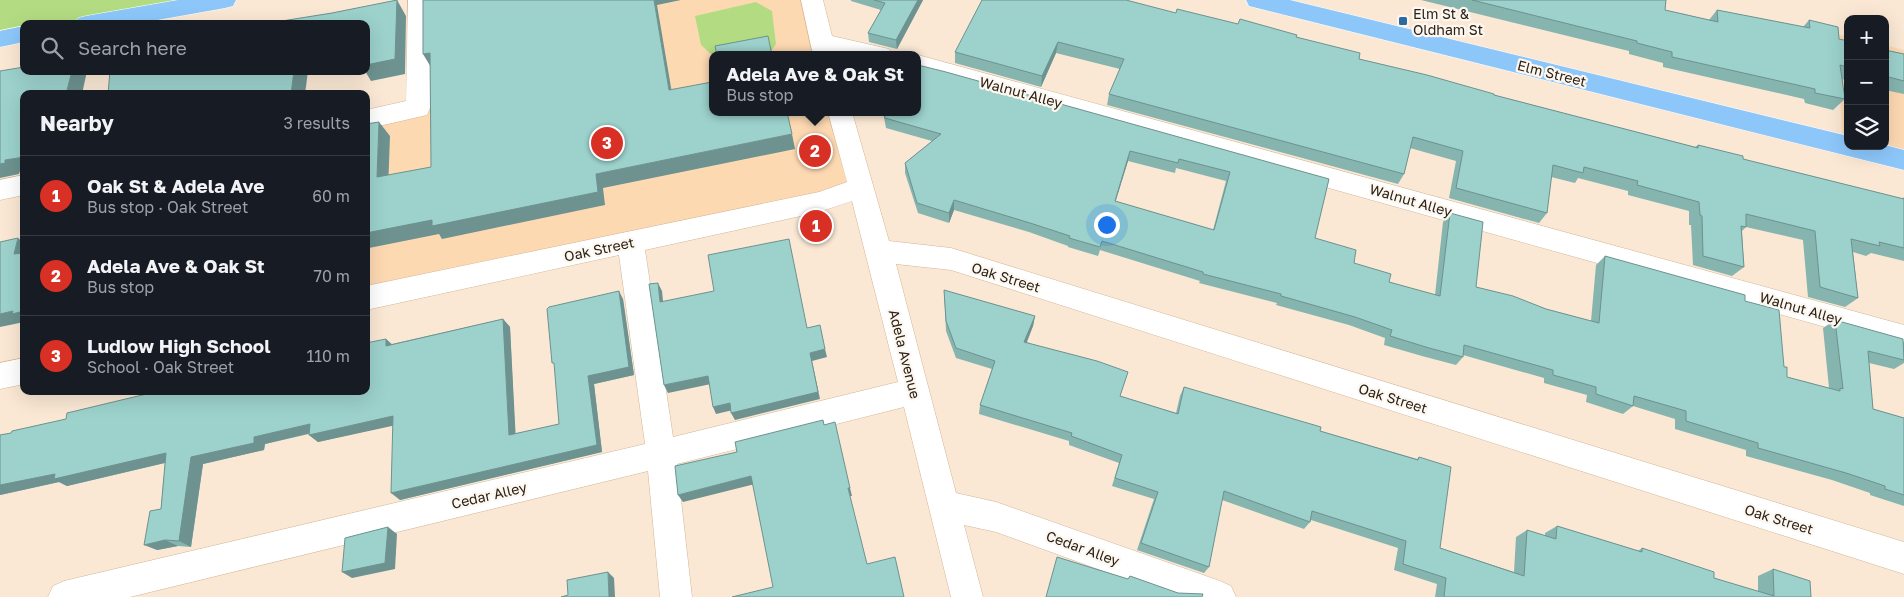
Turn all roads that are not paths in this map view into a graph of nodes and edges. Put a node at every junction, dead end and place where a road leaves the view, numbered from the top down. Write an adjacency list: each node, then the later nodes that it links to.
1 (225, 0): 6 (main road)
2 (419, 0): 13 (street)
3 (812, 0): 9 (street)
4 (1257, 0): 5 (main road, Elm Street)
5 (1284, 3): 14 (main road, Elm Street)
6 (109, 20)
7 (20, 35): 8 (main road)
8 (0, 38)
9 (823, 49): 10 (street)
10 (842, 51)
11 (921, 65): 23 (street, Walnut Alley)
12 (841, 116): 18 (street, Adela Avenue)
13 (370, 119)
14 (1844, 145)
15 (1864, 150): 16 (main road, Elm Street)
16 (1904, 160)
17 (20, 186): 19 (street)
18 (860, 188): 20 (street, Oak Street); 21 (street, Adela Avenue)
19 (0, 190)
20 (631, 242): 22 (street, Oak Street); 27 (street)
21 (879, 251): 26 (street, Adela Avenue); 29 (street, Oak Street)
22 (370, 297)
23 (1904, 337)
24 (20, 372): 25 (street)
25 (0, 376)
26 (914, 391): 27 (street, Cedar Alley); 28 (street, Adela Avenue)
27 (661, 454): 30 (street, Cedar Alley); 31 (street)
28 (944, 505): 32 (street, Adela Avenue); 33 (street, Cedar Alley)
29 (1904, 558)
30 (64, 597)
31 (676, 597)
32 (967, 597)
33 (1220, 597)

